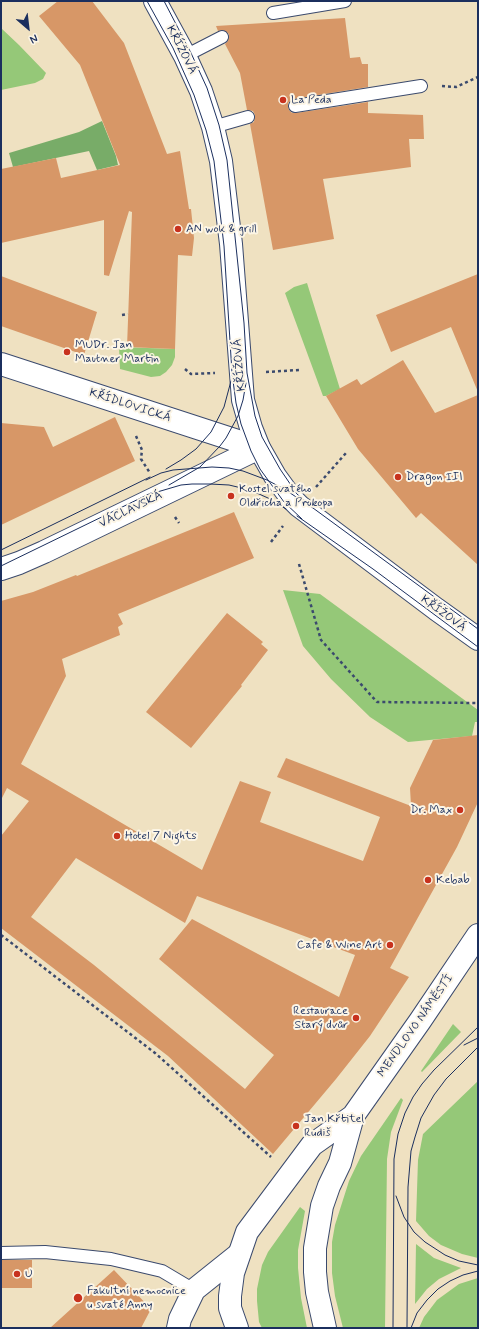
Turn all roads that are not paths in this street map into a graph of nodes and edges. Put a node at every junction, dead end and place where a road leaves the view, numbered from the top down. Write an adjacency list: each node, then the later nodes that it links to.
1 (155, 1): 5 (main road, KŘÍŽOVÁ)
2 (345, 1): 3 (lane)
3 (273, 13)
4 (222, 38): 5 (lane)
5 (185, 56): 9 (main road, KŘÍŽOVÁ)
6 (421, 86): 7 (lane)
7 (295, 106)
8 (248, 117): 9 (lane)
9 (213, 127): 11 (main road, KŘÍŽOVÁ)
10 (1, 364): 11 (main road, KŘÍDLOVICKÁ)
11 (259, 448): 12 (main road, VÁCLAVSKÁ); 13 (main road, KŘÍŽOVÁ)
12 (1, 569)
13 (478, 639)
14 (478, 934): 15 (main road, MENDLOVO NÁMĚSTÍ)
15 (353, 1116): 17 (main road, MENDLOVO NÁMĚSTÍ); 21 (main road, MENDLOVO NÁMĚSTÍ)
16 (1, 1253): 18 (lane)
17 (239, 1254): 18 (main road, MENDLOVO NÁMĚSTÍ); 20 (main road, MENDLOVO NÁMĚSTÍ)
18 (194, 1290): 19 (main road, MENDLOVO NÁMĚSTÍ)
19 (178, 1328)
20 (237, 1328)
21 (325, 1328)

